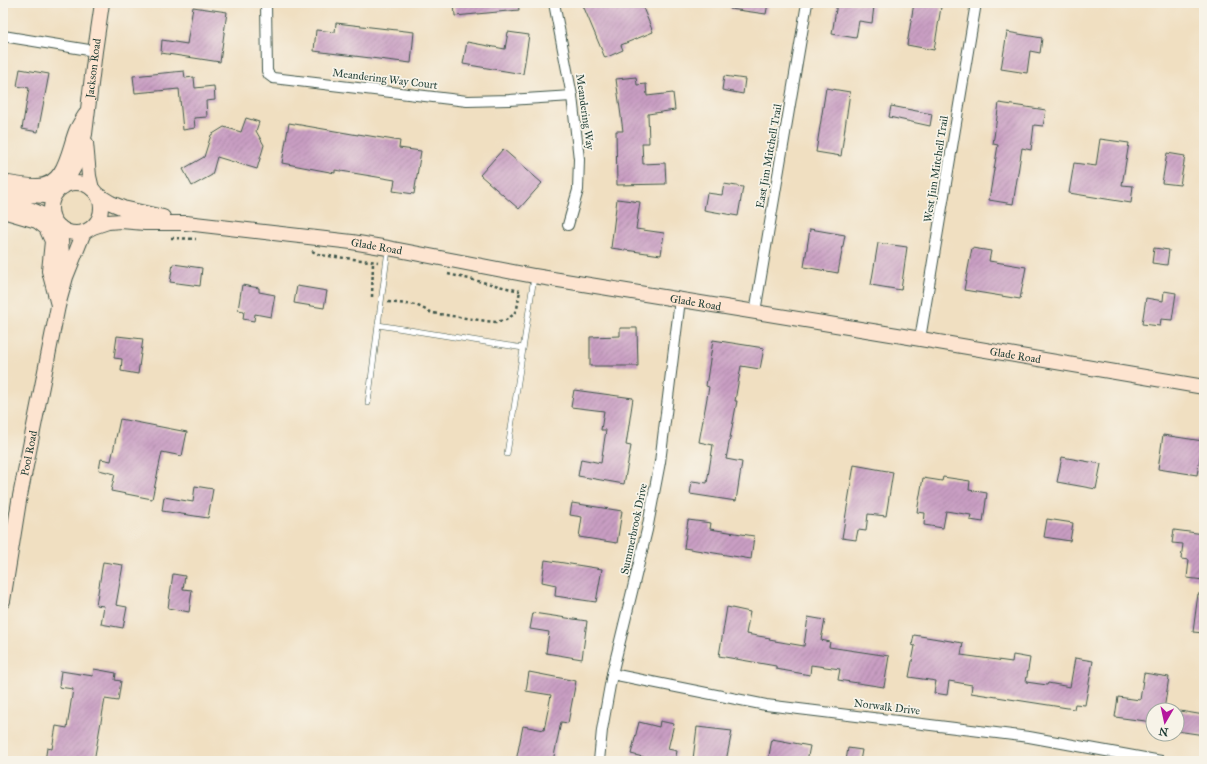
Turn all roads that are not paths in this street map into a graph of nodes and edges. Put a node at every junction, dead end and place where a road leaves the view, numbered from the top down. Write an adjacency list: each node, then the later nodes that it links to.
1 (102, 3): 7 (main road, Jackson Road)
2 (266, 3): 8 (street, Meandering Way Court)
3 (554, 3): 8 (street, Meandering Way)
4 (807, 3): 25 (street, East Jim Mitchell Trail)
5 (976, 3): 27 (street, West Jim Mitchell Trail)
6 (3, 36): 7 (street)
7 (95, 51): 9 (main road, Jackson Road)
8 (572, 96): 19 (street, Meandering Way)
9 (88, 110): 10 (main road, Jackson Road); 11 (main road)
10 (85, 134): 12 (main road, Jackson Road); 14 (main road, Jackson Road)
11 (3, 182)
12 (60, 189): 13 (main road); 14 (main road); 18 (main road)
13 (3, 191)
14 (95, 192): 17 (main road, Glade Road); 20 (main road)
15 (3, 201): 18 (main road)
16 (3, 211): 24 (main road)
17 (186, 223): 20 (main road, Glade Road); 21 (main road, Glade Road)
18 (58, 225): 20 (main road); 24 (main road, Pool Road)
19 (568, 225)
20 (88, 229): 24 (main road, Pool Road)
21 (388, 248): 22 (main road, Glade Road); 26 (lane)
22 (534, 283): 23 (main road, Glade Road); 28 (lane)
23 (680, 300): 25 (main road, Glade Road); 33 (street, Summerbrook Drive)
24 (58, 306): 32 (main road, Pool Road)
25 (755, 312): 27 (main road, Glade Road)
26 (378, 325): 28 (lane); 30 (lane)
27 (920, 339): 29 (main road, Glade Road)
28 (523, 348): 31 (lane)
29 (1204, 387)
30 (368, 403)
31 (507, 454)
32 (3, 601)
33 (612, 674): 34 (street, Summerbrook Drive); 35 (street, Norwalk Drive)
34 (599, 761)
35 (1161, 761)

